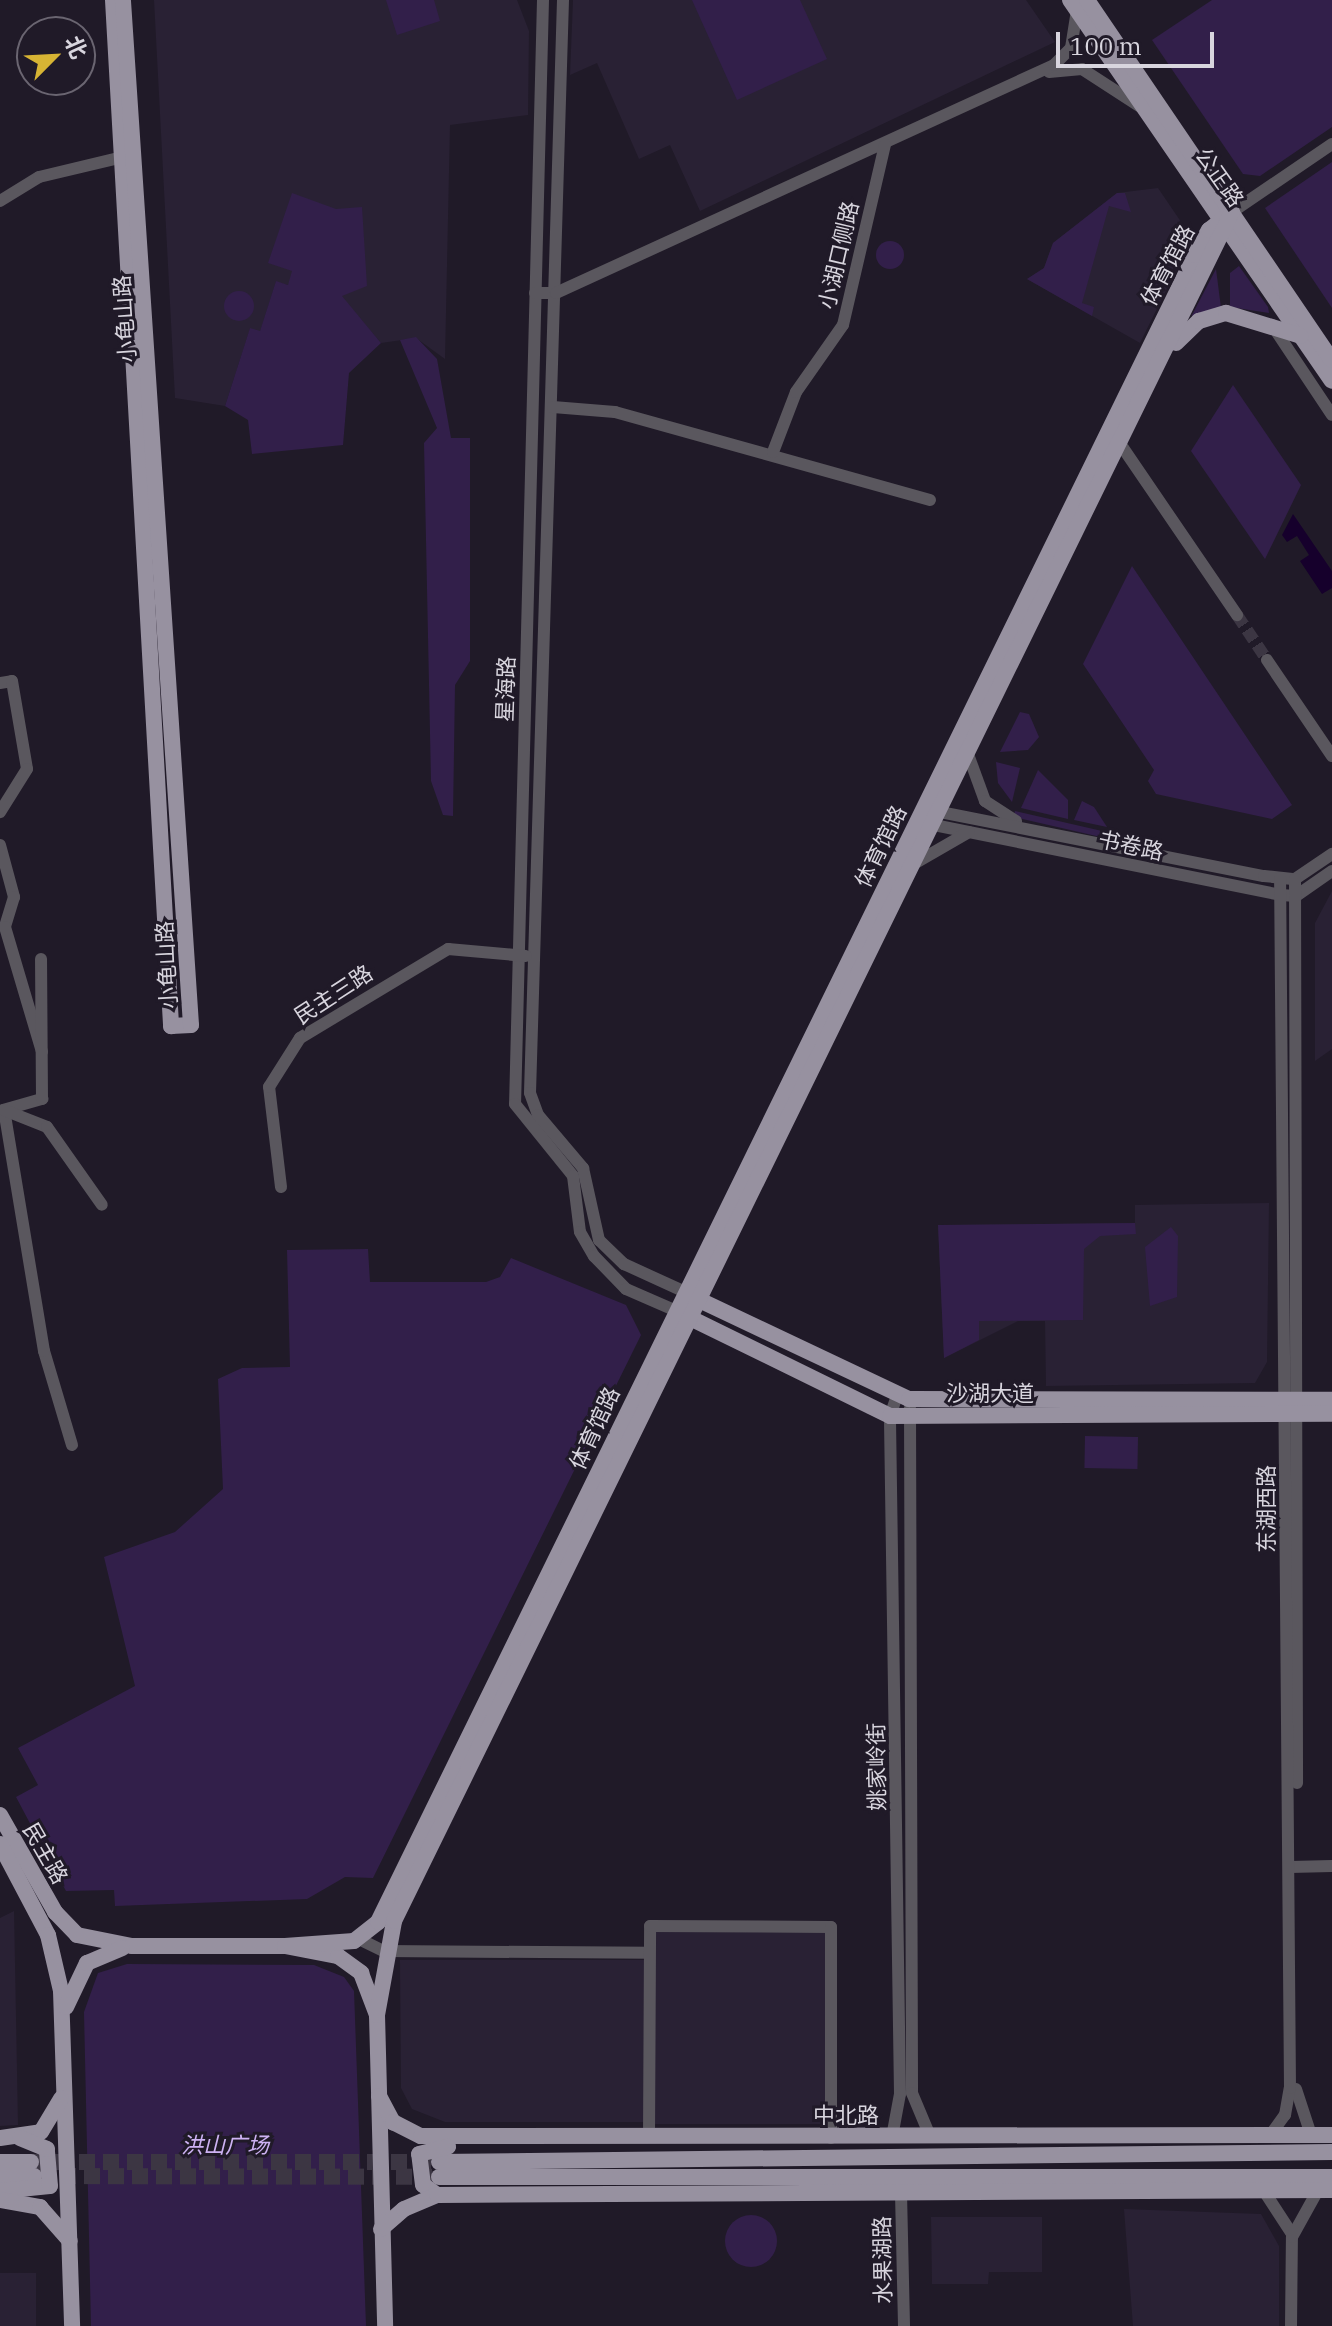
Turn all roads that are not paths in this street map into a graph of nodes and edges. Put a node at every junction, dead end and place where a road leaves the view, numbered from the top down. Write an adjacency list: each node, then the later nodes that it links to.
1 (113, 0): 10 (main road, 小龟山路)
2 (123, 0): 10 (main road, 小龟山路)
3 (543, 0): 13 (street, 星海路)
4 (563, 0): 14 (street, 星海路)
5 (1078, 3): 6 (street); 7 (main road, 公正路); 12 (main road, 公正路)
6 (1016, 85): 7 (street); 9 (street)
7 (1149, 114): 12 (main road, 公正路)
8 (1332, 144): 12 (street)
9 (885, 145): 14 (street); 23 (street, 小湖口侧路)
10 (128, 156): 10 (main road, 小龟山路); 11 (street)
11 (0, 201)
12 (1227, 220): 16 (main road, 公正路); 17 (main road, 体育馆路); 18 (main road, 公正路); 31 (main road, 体育馆路)
13 (535, 293): 14 (street); 43 (street, 星海路)
14 (556, 293): 20 (street, 星海路)
15 (1271, 323): 16 (main road); 17 (main road); 21 (street)
16 (1301, 336): 19 (main road, 公正路)
17 (1168, 348): 22 (main road, 体育馆路)
18 (1332, 360)
19 (1332, 381)
20 (553, 407): 23 (street); 44 (street, 星海路)
21 (1332, 415)
22 (1121, 445): 25 (street); 29 (main road, 体育馆路)
23 (773, 452): 24 (street)
24 (930, 500)
25 (1237, 615)
26 (1267, 660): 28 (street)
27 (0, 683): 30 (street)
28 (1332, 756)
29 (969, 757): 32 (main road, 体育馆路); 33 (street)
30 (0, 812)
31 (920, 815): 32 (street, 书卷路); 50 (main road, 体育馆路)
32 (939, 819): 33 (street, 书卷路); 34 (street, 书卷路); 37 (main road, 体育馆路)
33 (1029, 829): 39 (street, 书卷路)
34 (969, 832): 37 (street); 41 (street, 书卷路)
35 (0, 845): 46 (street)
36 (1332, 854): 40 (street)
37 (917, 862): 51 (main road, 体育馆路)
38 (1332, 871): 42 (street)
39 (1280, 878): 40 (street, 书卷路); 41 (street, 东湖西路)
40 (1295, 879): 42 (street, 东湖西路)
41 (1281, 895): 42 (street, 书卷路); 56 (street, 东湖西路)
42 (1296, 896): 56 (street, 东湖西路)
43 (517, 955): 44 (street, 民主三路); 48 (street, 民主三路); 52 (street, 星海路)
44 (537, 956): 50 (street, 星海路)
45 (41, 959): 46 (street)
46 (42, 1052): 47 (street)
47 (2, 1110): 49 (street); 59 (street)
48 (281, 1187)
49 (102, 1205)
50 (683, 1291): 51 (main road, 沙湖大道); 52 (main road, 体育馆路)
51 (701, 1300): 53 (main road, 体育馆路); 55 (main road, 沙湖大道)
52 (674, 1310): 53 (main road, 沙湖大道); 65 (main road, 体育馆路)
53 (692, 1318): 58 (main road, 沙湖大道); 68 (main road, 体育馆路)
54 (1332, 1400): 56 (main road, 沙湖大道)
55 (905, 1404): 56 (main road, 沙湖大道); 58 (main road, 沙湖大道); 80 (street, 姚家岭街)
56 (1291, 1407): 57 (main road, 沙湖大道); 63 (street, 东湖西路)
57 (1332, 1414)
58 (890, 1416): 82 (street, 姚家岭街)
59 (72, 1445)
60 (0, 1815): 64 (main road, 民主路)
61 (0, 1844): 64 (main road, 民主路)
62 (1332, 1866): 63 (street)
63 (1293, 1867): 74 (street, 东湖西路); 76 (street, 东湖西路)
64 (48, 1916): 66 (main road); 71 (main road)
65 (359, 1939): 67 (main road); 68 (street)
66 (132, 1946): 67 (main road); 71 (main road)
67 (285, 1946): 70 (main road)
68 (384, 1951): 69 (street); 70 (main road, 体育馆路)
69 (649, 1953): 79 (street); 85 (street)
70 (377, 2015): 73 (main road)
71 (63, 2019): 72 (main road)
72 (65, 2086): 84 (main road); 104 (main road)
73 (379, 2096): 78 (main road, 中北路); 102 (main road)
74 (1271, 2134): 75 (main road, 中北路); 76 (main road, 中北路)
75 (1165, 2135): 80 (main road, 中北路); 87 (main road)
76 (1311, 2135): 77 (main road, 中北路)
77 (1332, 2135)
78 (478, 2136): 79 (main road, 中北路); 100 (main road)
79 (649, 2136): 81 (main road, 中北路)
80 (930, 2136): 82 (main road, 中北路)
81 (705, 2137): 85 (main road, 中北路); 89 (main road)
82 (892, 2137): 85 (main road, 中北路)
83 (0, 2138): 84 (main road)
84 (20, 2138): 95 (main road)
85 (831, 2138)
86 (1332, 2152): 87 (main road, 中北路)
87 (1092, 2154): 89 (main road, 中北路)
88 (0, 2162): 91 (main road)
89 (803, 2166): 90 (main road, 中北路); 92 (main road, 中北路); 99 (main road)
90 (439, 2169)
91 (0, 2176)
92 (1110, 2177): 93 (main road, 中北路); 98 (main road)
93 (1332, 2177)
94 (1325, 2190): 96 (main road); 103 (street)
95 (0, 2191)
96 (1264, 2191): 98 (main road); 103 (street)
97 (901, 2193): 98 (main road); 99 (main road); 107 (street, 水果湖路)
98 (1056, 2193)
99 (719, 2194): 100 (main road)
100 (437, 2195): 102 (main road)
101 (0, 2200): 104 (main road)
102 (381, 2229): 106 (main road)
103 (1292, 2237): 108 (street)
104 (70, 2242): 105 (main road)
105 (72, 2326)
106 (385, 2326)
107 (904, 2326)
108 (1291, 2326)

